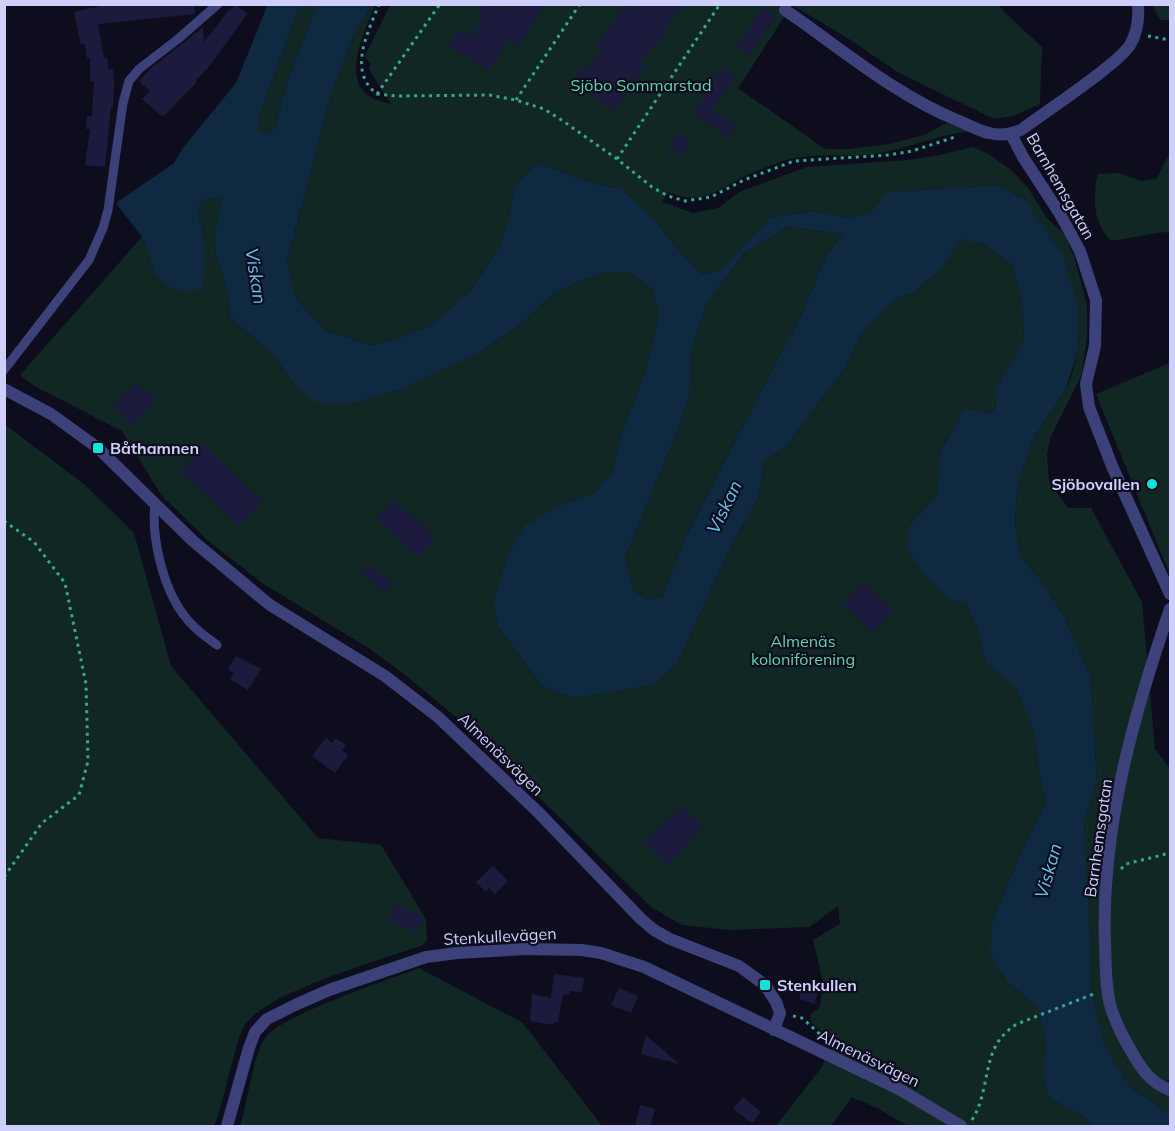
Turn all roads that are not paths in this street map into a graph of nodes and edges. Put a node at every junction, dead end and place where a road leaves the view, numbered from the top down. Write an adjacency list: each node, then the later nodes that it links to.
1 (218, 4): 5 (lane)
2 (1138, 4): 4 (street, Barnhemsgatan)
3 (785, 10): 4 (street, Barnhemsgatan)
4 (1011, 134): 8 (street, Barnhemsgatan)
5 (4, 370)
6 (4, 390): 7 (street, Almenäsvägen)
7 (155, 504): 10 (lane); 11 (street, Almenäsvägen)
8 (1170, 594)
9 (1170, 609): 12 (street, Barnhemsgatan)
10 (217, 645)
11 (774, 1030): 13 (street, Stenkullevägen); 14 (street, Almenäsvägen)
12 (1170, 1090)
13 (227, 1126)
14 (961, 1126)

